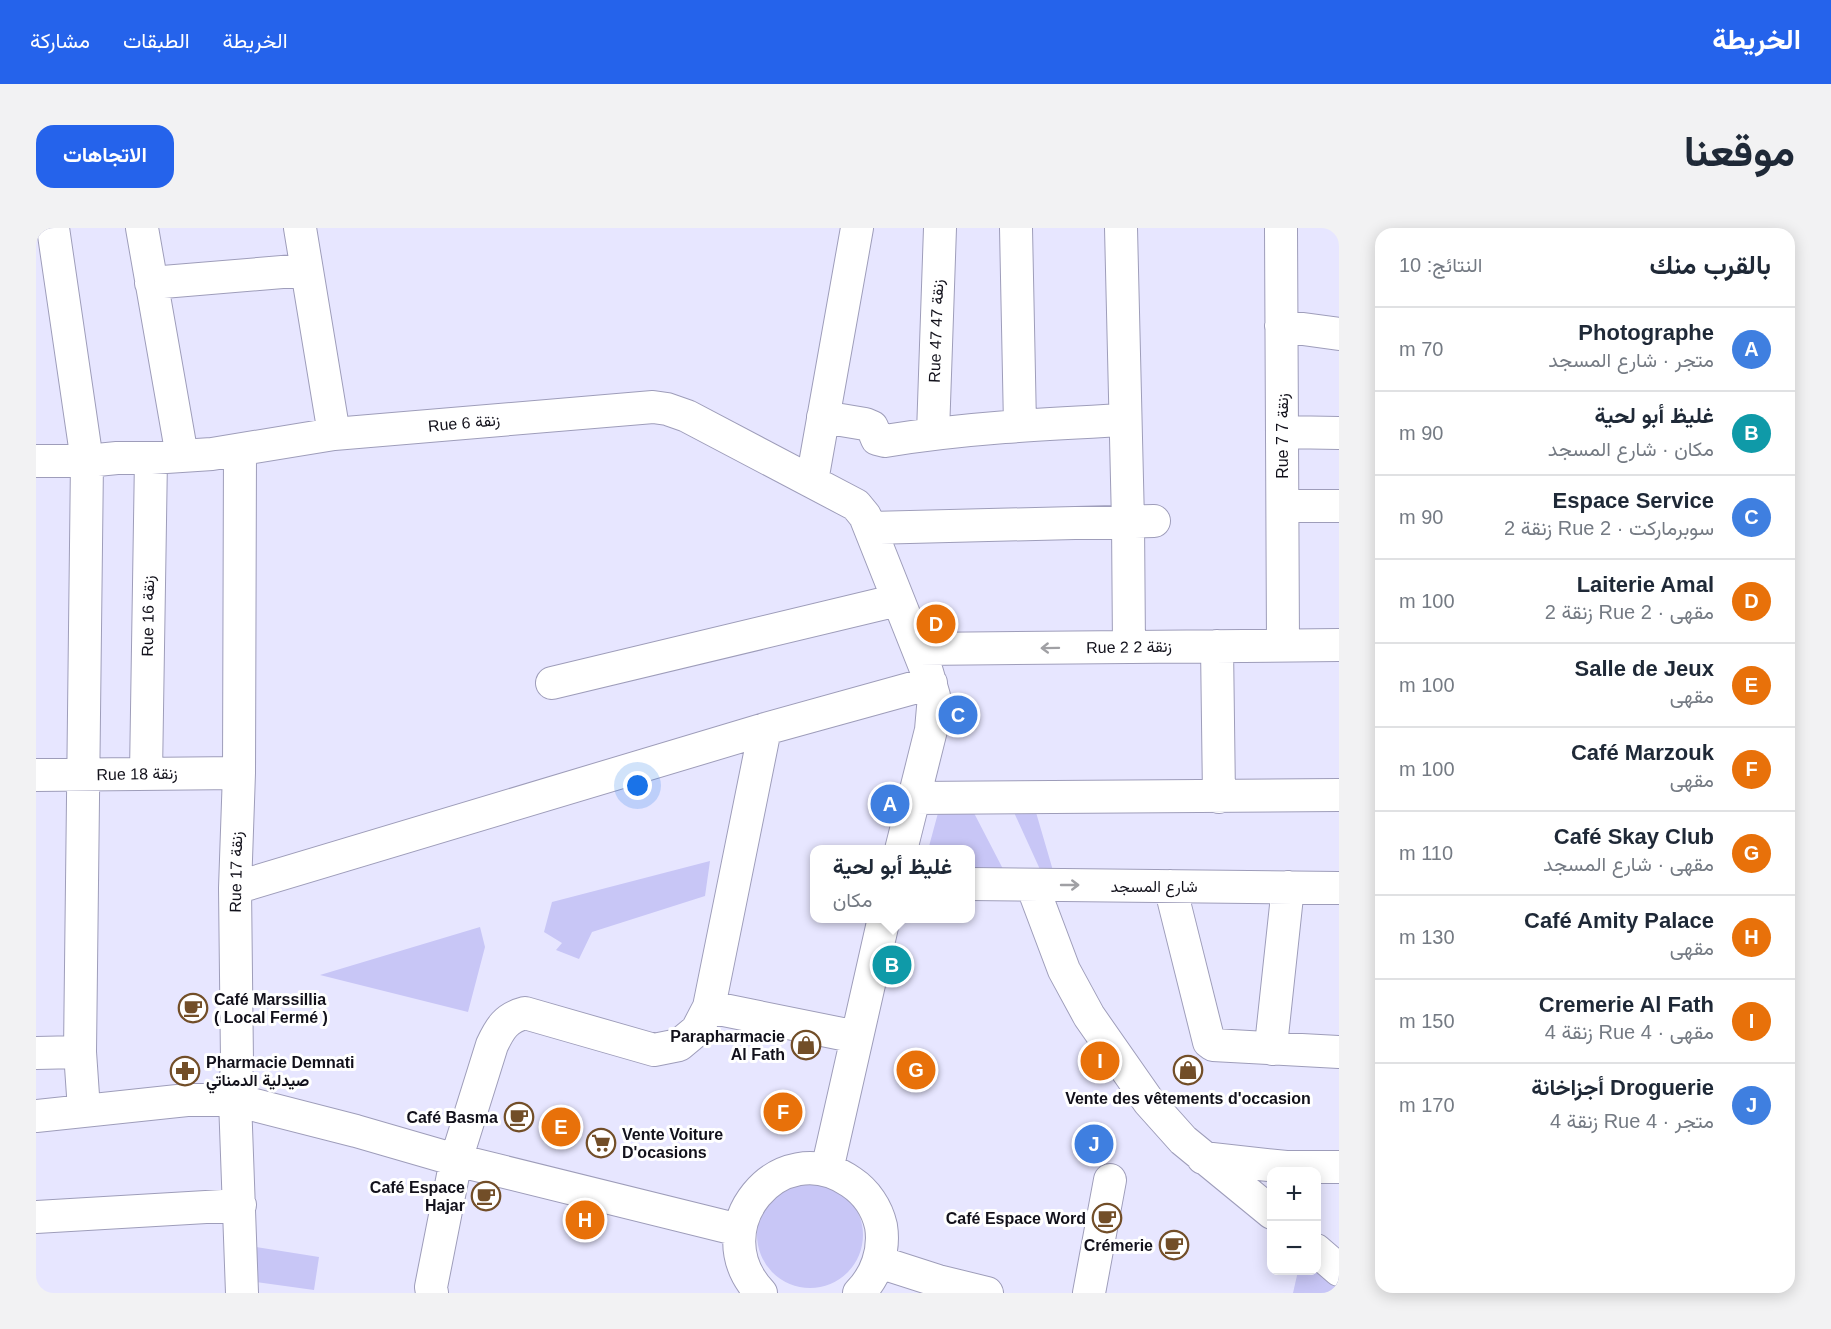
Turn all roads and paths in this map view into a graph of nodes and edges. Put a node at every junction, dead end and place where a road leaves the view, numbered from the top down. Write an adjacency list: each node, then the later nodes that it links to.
1 (53, 228): 24 (street)
2 (142, 228): 10 (street)
3 (300, 228): 9 (street)
4 (857, 228): 13 (street)
5 (940, 228): 17 (street, Rue 47 زنقة 47)
6 (1016, 228): 15 (street)
7 (1121, 228): 14 (street)
8 (1281, 228): 11 (street, Rue 7 زنقة 7)
9 (306, 270): 10 (street); 19 (street)
10 (151, 283): 21 (street)
11 (1281, 326): 12 (street); 16 (street, Rue 7 زنقة 7)
12 (1339, 334)
13 (823, 417): 17 (street); 25 (street)
14 (1125, 420): 15 (street); 29 (street)
15 (1020, 425): 17 (street)
16 (1282, 432): 18 (street); 26 (street, Rue 7 زنقة 7)
17 (933, 433)
18 (1339, 433)
19 (334, 434): 20 (street, Rue 6 زنقة); 25 (street, Rue 6 زنقة)
20 (240, 450): 21 (street, Rue 6 زنقة); 39 (street, Rue 17 زنقة)
21 (182, 456): 22 (street, Rue 6 زنقة)
22 (151, 458): 24 (street, Rue 6 زنقة); 41 (street, Rue 16 زنقة)
23 (36, 461): 24 (street, Rue 6 زنقة)
24 (87, 461): 40 (street)
25 (812, 481): 28 (street, Rue 6 زنقة)
26 (1282, 506): 27 (street); 31 (street, Rue 7 زنقة 7)
27 (1339, 506)
28 (867, 522): 29 (street); 30 (street)
29 (1141, 522): 34 (street)
30 (898, 600): 35 (street); 37 (street)
31 (1283, 644): 32 (street, Rue 2 زنقة 2); 33 (street, Rue 2 زنقة 2)
32 (1339, 645)
33 (1217, 646): 34 (street, Rue 2 زنقة 2); 44 (street)
34 (1129, 647): 35 (street, Rue 2 زنقة 2, one-way to 35)
35 (919, 650): 36 (street)
36 (931, 682): 38 (street); 45 (street)
37 (552, 683)
38 (765, 729): 51 (street); 54 (street)
39 (239, 772): 41 (street, Rue 18 زنقة); 51 (street, Rue 17 زنقة)
40 (85, 774): 41 (street, Rue 18 زنقة); 42 (street, Rue 18 زنقة); 57 (street)
41 (146, 774)
42 (36, 775)
43 (1339, 795): 44 (street)
44 (1219, 797): 45 (street)
45 (914, 798): 46 (street)
46 (902, 845)
47 (975, 884): 48 (street, شارع المسجد)
48 (1032, 885): 49 (street, شارع المسجد, one-way to 49); 63 (street)
49 (1170, 886): 50 (street, شارع المسجد); 56 (street)
50 (1288, 887): 52 (street, شارع المسجد); 56 (street)
51 (235, 888): 60 (street, Rue 17 زنقة)
52 (1339, 888)
53 (883, 923): 55 (street)
54 (709, 1007): 55 (street); 64 (street)
55 (857, 1037): 66 (street)
56 (1273, 1050): 58 (street)
57 (80, 1052): 59 (street); 61 (street)
58 (1339, 1052)
59 (36, 1053)
60 (235, 1100): 61 (street); 64 (street); 68 (street, Rue 17 زنقة)
61 (84, 1110): 62 (street)
62 (36, 1116)
63 (1203, 1158): 65 (street); 69 (street)
64 (456, 1160): 71 (street); 76 (street)
65 (1339, 1167)
66 (827, 1170): 71 (street); 73 (street)
67 (1110, 1180): 80 (street)
68 (240, 1205): 70 (street); 75 (street, Rue 17 زنقة)
69 (1267, 1210)
70 (36, 1217)
71 (739, 1230): 77 (street)
72 (1321, 1254): 74 (street)
73 (879, 1262): 78 (street); 79 (street)
74 (1339, 1270)
75 (242, 1293)
76 (432, 1293)
77 (761, 1293)
78 (859, 1293)
79 (987, 1293)
80 (1089, 1293)

